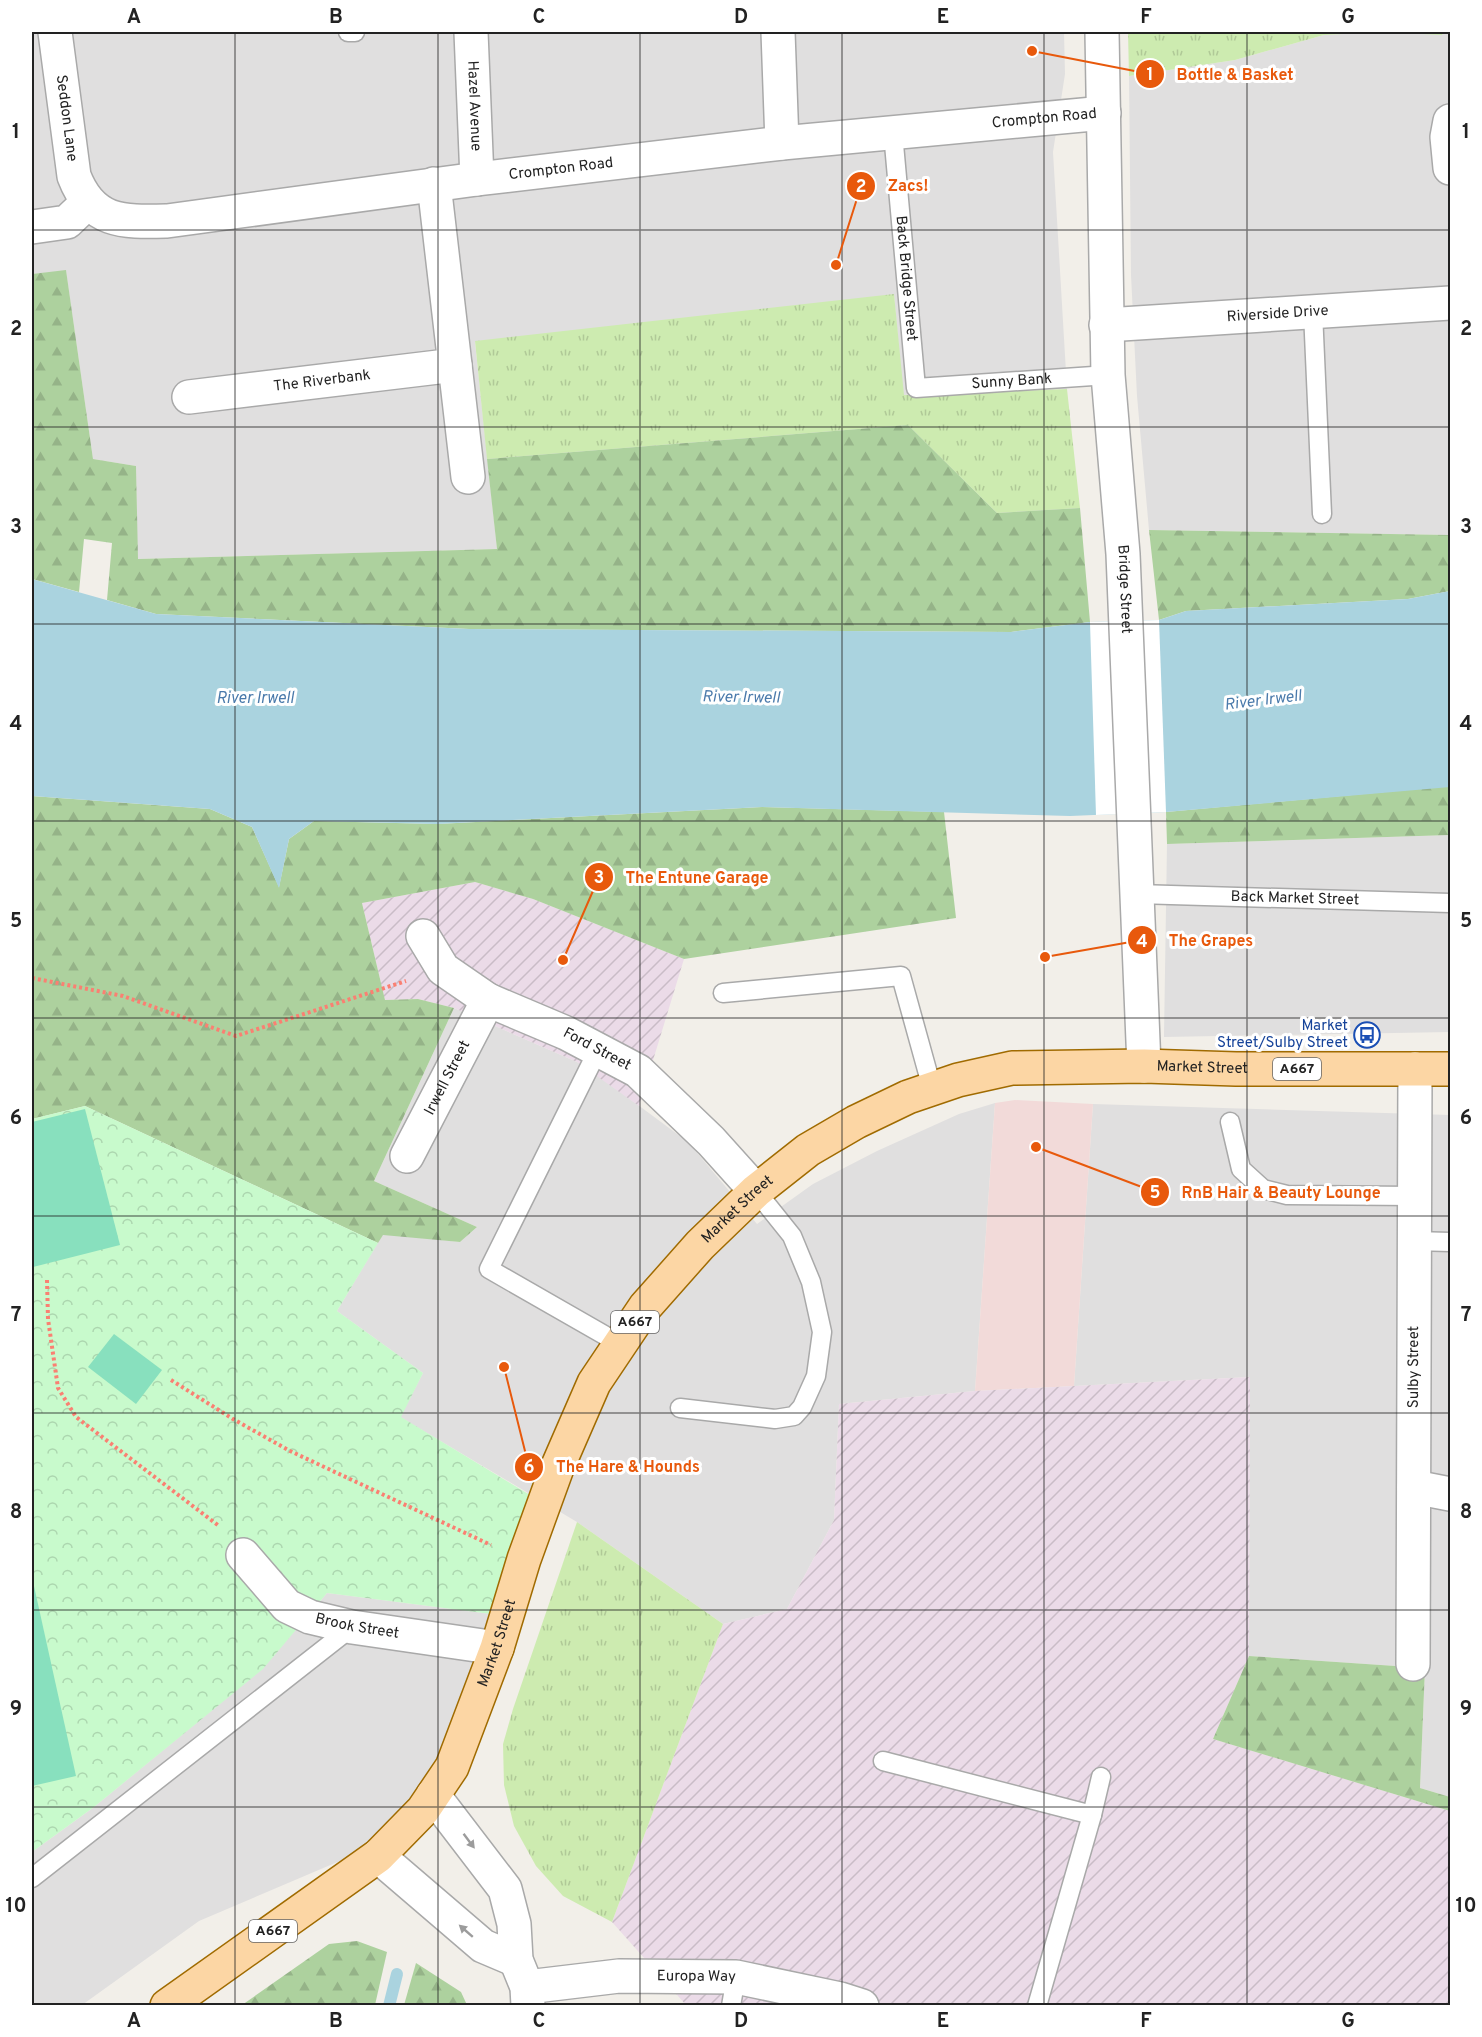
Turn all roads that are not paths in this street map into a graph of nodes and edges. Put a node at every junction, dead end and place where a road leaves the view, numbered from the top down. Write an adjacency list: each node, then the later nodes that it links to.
1 (348, 32): 2 (lane)
2 (355, 32)
3 (471, 32): 12 (street, Hazel Avenue)
4 (778, 32): 10 (street)
5 (1102, 32): 7 (street, Bridge Street)
6 (48, 44): 14 (street, Seddon Lane)
7 (1104, 113): 9 (street, Crompton Road); 18 (street, Bridge Street)
8 (1450, 121): 11 (street)
9 (893, 133): 10 (street, Crompton Road); 21 (lane, Back Bridge Street)
10 (782, 143): 12 (street, Crompton Road)
11 (1450, 168)
12 (477, 178): 13 (street, Crompton Road)
13 (434, 184): 14 (street, Crompton Road); 19 (street)
14 (88, 202): 15 (street)
15 (32, 227)
16 (1450, 303): 17 (street, Riverside Drive)
17 (1313, 312): 18 (street, Riverside Drive); 24 (lane)
18 (1106, 325): 20 (street, Bridge Street)
19 (455, 365): 22 (street, The Riverbank); 23 (street)
20 (1108, 375): 21 (lane, Sunny Bank); 25 (street, Bridge Street)
21 (916, 388)
22 (189, 397)
23 (468, 477)
24 (1322, 514)
25 (1137, 894): 26 (lane, Back Market Street); 31 (street, Bridge Street)
26 (1450, 903)
27 (423, 936): 29 (street, Ford Street)
28 (723, 993): 34 (lane)
29 (488, 1000): 30 (street, Ford Street); 36 (street, Irwell Street)
30 (598, 1050): 37 (street, Ford Street); 41 (lane)
31 (1144, 1066): 32 (main road, Market Street / A667); 34 (main road, Market Street / A667)
32 (1415, 1069): 33 (main road, Market Street / A667); 38 (street, Sulby Street)
33 (1450, 1069)
34 (932, 1088): 37 (main road, Market Street / A667)
35 (1230, 1122): 38 (lane)
36 (407, 1156)
37 (756, 1191): 41 (main road, Market Street / A667); 42 (lane)
38 (1414, 1196): 39 (street, Sulby Street)
39 (1414, 1241): 40 (lane); 43 (street, Sulby Street)
40 (1450, 1242)
41 (620, 1344): 47 (main road, Market Street / A667)
42 (680, 1408)
43 (1414, 1487): 44 (street); 48 (street, Sulby Street)
44 (1450, 1494)
45 (243, 1555): 46 (street, Brook Street)
46 (352, 1627): 47 (street, Brook Street); 54 (lane)
47 (497, 1648): 51 (main road, Market Street / A667)
48 (1413, 1664)
49 (883, 1761): 52 (lane)
50 (1101, 1777): 52 (lane)
51 (433, 1794): 53 (main road, Market Street / A667); 55 (street, one-way to 55)
52 (1092, 1815): 59 (lane)
53 (378, 1856): 55 (street, Europa Way, one-way to 53); 57 (main road, A667)
54 (32, 1878)
55 (524, 1984): 56 (street, Europa Way)
56 (733, 1991): 58 (street, Europa Way)
57 (167, 2006)
58 (862, 2006)
59 (1037, 2006)

